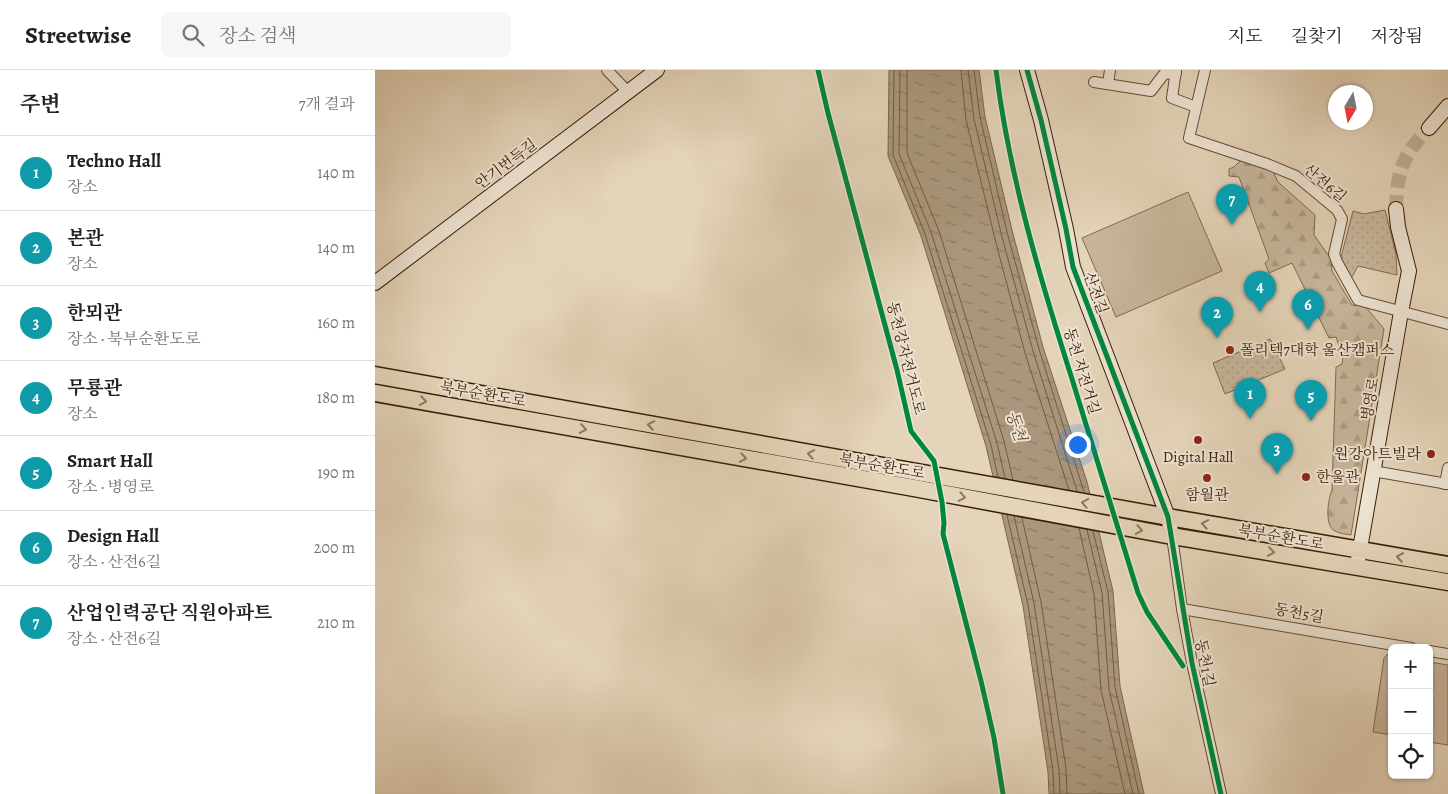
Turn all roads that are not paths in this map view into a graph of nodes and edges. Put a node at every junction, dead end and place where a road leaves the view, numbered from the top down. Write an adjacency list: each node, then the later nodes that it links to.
1 (607, 70): 10 (street)
2 (657, 70): 10 (street, 안기번득길)
3 (1027, 70): 23 (street, 산전길)
4 (1110, 70): 9 (street)
5 (1205, 70): 12 (street)
6 (1162, 72): 7 (street); 9 (street)
7 (1176, 72): 12 (street)
8 (1095, 82): 9 (street)
9 (1107, 84)
10 (628, 92): 15 (street, 안기번득길)
11 (1448, 106): 13 (street)
12 (1196, 107): 16 (street, 산전6길)
13 (1429, 128)
14 (1396, 209): 16 (street, 병영로)
15 (375, 283)
16 (1401, 312): 17 (street); 21 (street, 병영로)
17 (1448, 324)
18 (375, 375): 23 (main road, 북부순환도로, one-way to 18)
19 (375, 393): 24 (main road, 북부순환도로, one-way to 24)
20 (1448, 468): 22 (street)
21 (1373, 471): 22 (street); 25 (street, 병영로)
22 (1447, 484)
23 (1168, 518): 24 (street, 산전길); 25 (main road, 북부순환도로, one-way to 23)
24 (1171, 536): 25 (main road, 북부순환도로, one-way to 25); 28 (street, 동천1길)
25 (1358, 558): 26 (main road, 북부순환도로, one-way to 25); 27 (main road, 북부순환도로)
26 (1448, 565)
27 (1448, 582)
28 (1182, 610): 29 (street, 동천5길); 32 (street, 동천1길)
29 (1388, 644)
30 (1433, 652): 31 (street)
31 (1448, 654)
32 (1221, 794)

